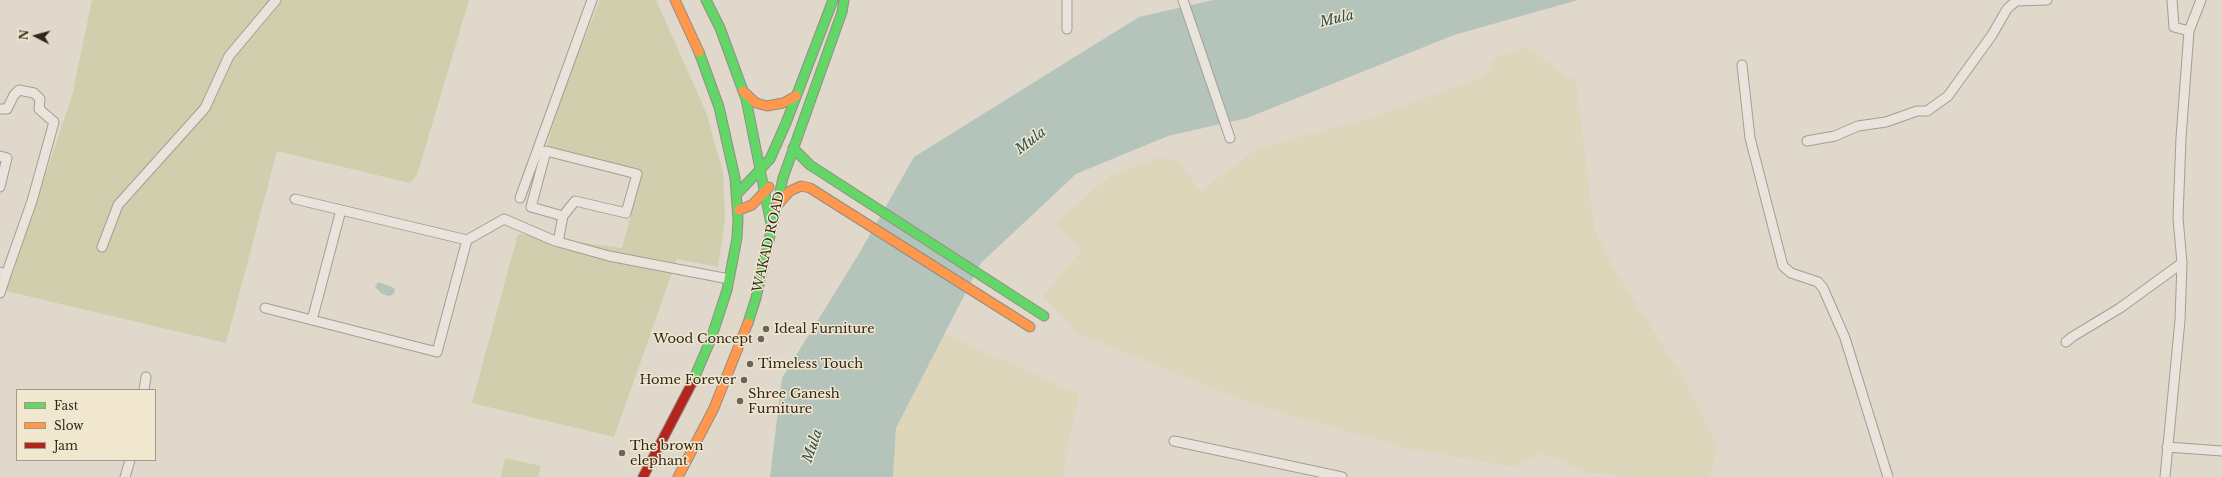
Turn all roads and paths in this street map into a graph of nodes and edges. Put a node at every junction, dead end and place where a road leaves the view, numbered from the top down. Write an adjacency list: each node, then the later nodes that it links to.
1 (276, 0): 36 (street)
2 (592, 0): 27 (street)
3 (675, 0): 26 (main road)
4 (706, 0): 15 (main road)
5 (833, 0): 16 (main road)
6 (844, 0): 20 (main road, WAKAD ROAD)
7 (1067, 0): 12 (street)
8 (1183, 0): 18 (street)
9 (2047, 0): 19 (street)
10 (2172, 0): 13 (street)
11 (2201, 0): 13 (street)
12 (1067, 29)
13 (2189, 31): 37 (street)
14 (1742, 65): 56 (street)
15 (743, 91): 16 (main road); 23 (main road)
16 (796, 96): 23 (main road)
17 (0, 109): 38 (street)
18 (1230, 138)
19 (1808, 141)
20 (793, 148): 22 (main road, WAKAD ROAD); 42 (main road)
21 (0, 156): 24 (street)
22 (787, 167): 25 (main road); 29 (main road, WAKAD ROAD)
23 (760, 171): 25 (main road); 26 (main road)
24 (0, 187)
25 (764, 191): 31 (main road); 33 (main road)
26 (737, 194): 31 (main road)
27 (520, 198)
28 (295, 199): 30 (street)
29 (776, 206): 33 (main road, WAKAD ROAD); 44 (main road)
30 (341, 210): 34 (street); 43 (street)
31 (739, 210): 39 (main road)
32 (563, 216): 32 (street); 35 (street)
33 (772, 225): 54 (main road, WAKAD ROAD)
34 (467, 240): 35 (street); 43 (street)
35 (558, 242): 39 (street)
36 (102, 247)
37 (2182, 263): 45 (street); 49 (street)
38 (3, 273): 40 (street)
39 (729, 279): 53 (main road)
40 (0, 293)
41 (265, 308): 43 (street)
42 (1044, 316)
43 (312, 320)
44 (1030, 327)
45 (2066, 342)
46 (146, 377): 47 (street)
47 (144, 389)
48 (1174, 441): 55 (street)
49 (2167, 447): 50 (street); 57 (street)
50 (2222, 451)
51 (130, 461): 52 (street)
52 (125, 477)
53 (643, 477)
54 (678, 477)
55 (1342, 477)
56 (1888, 477)
57 (2165, 477)

